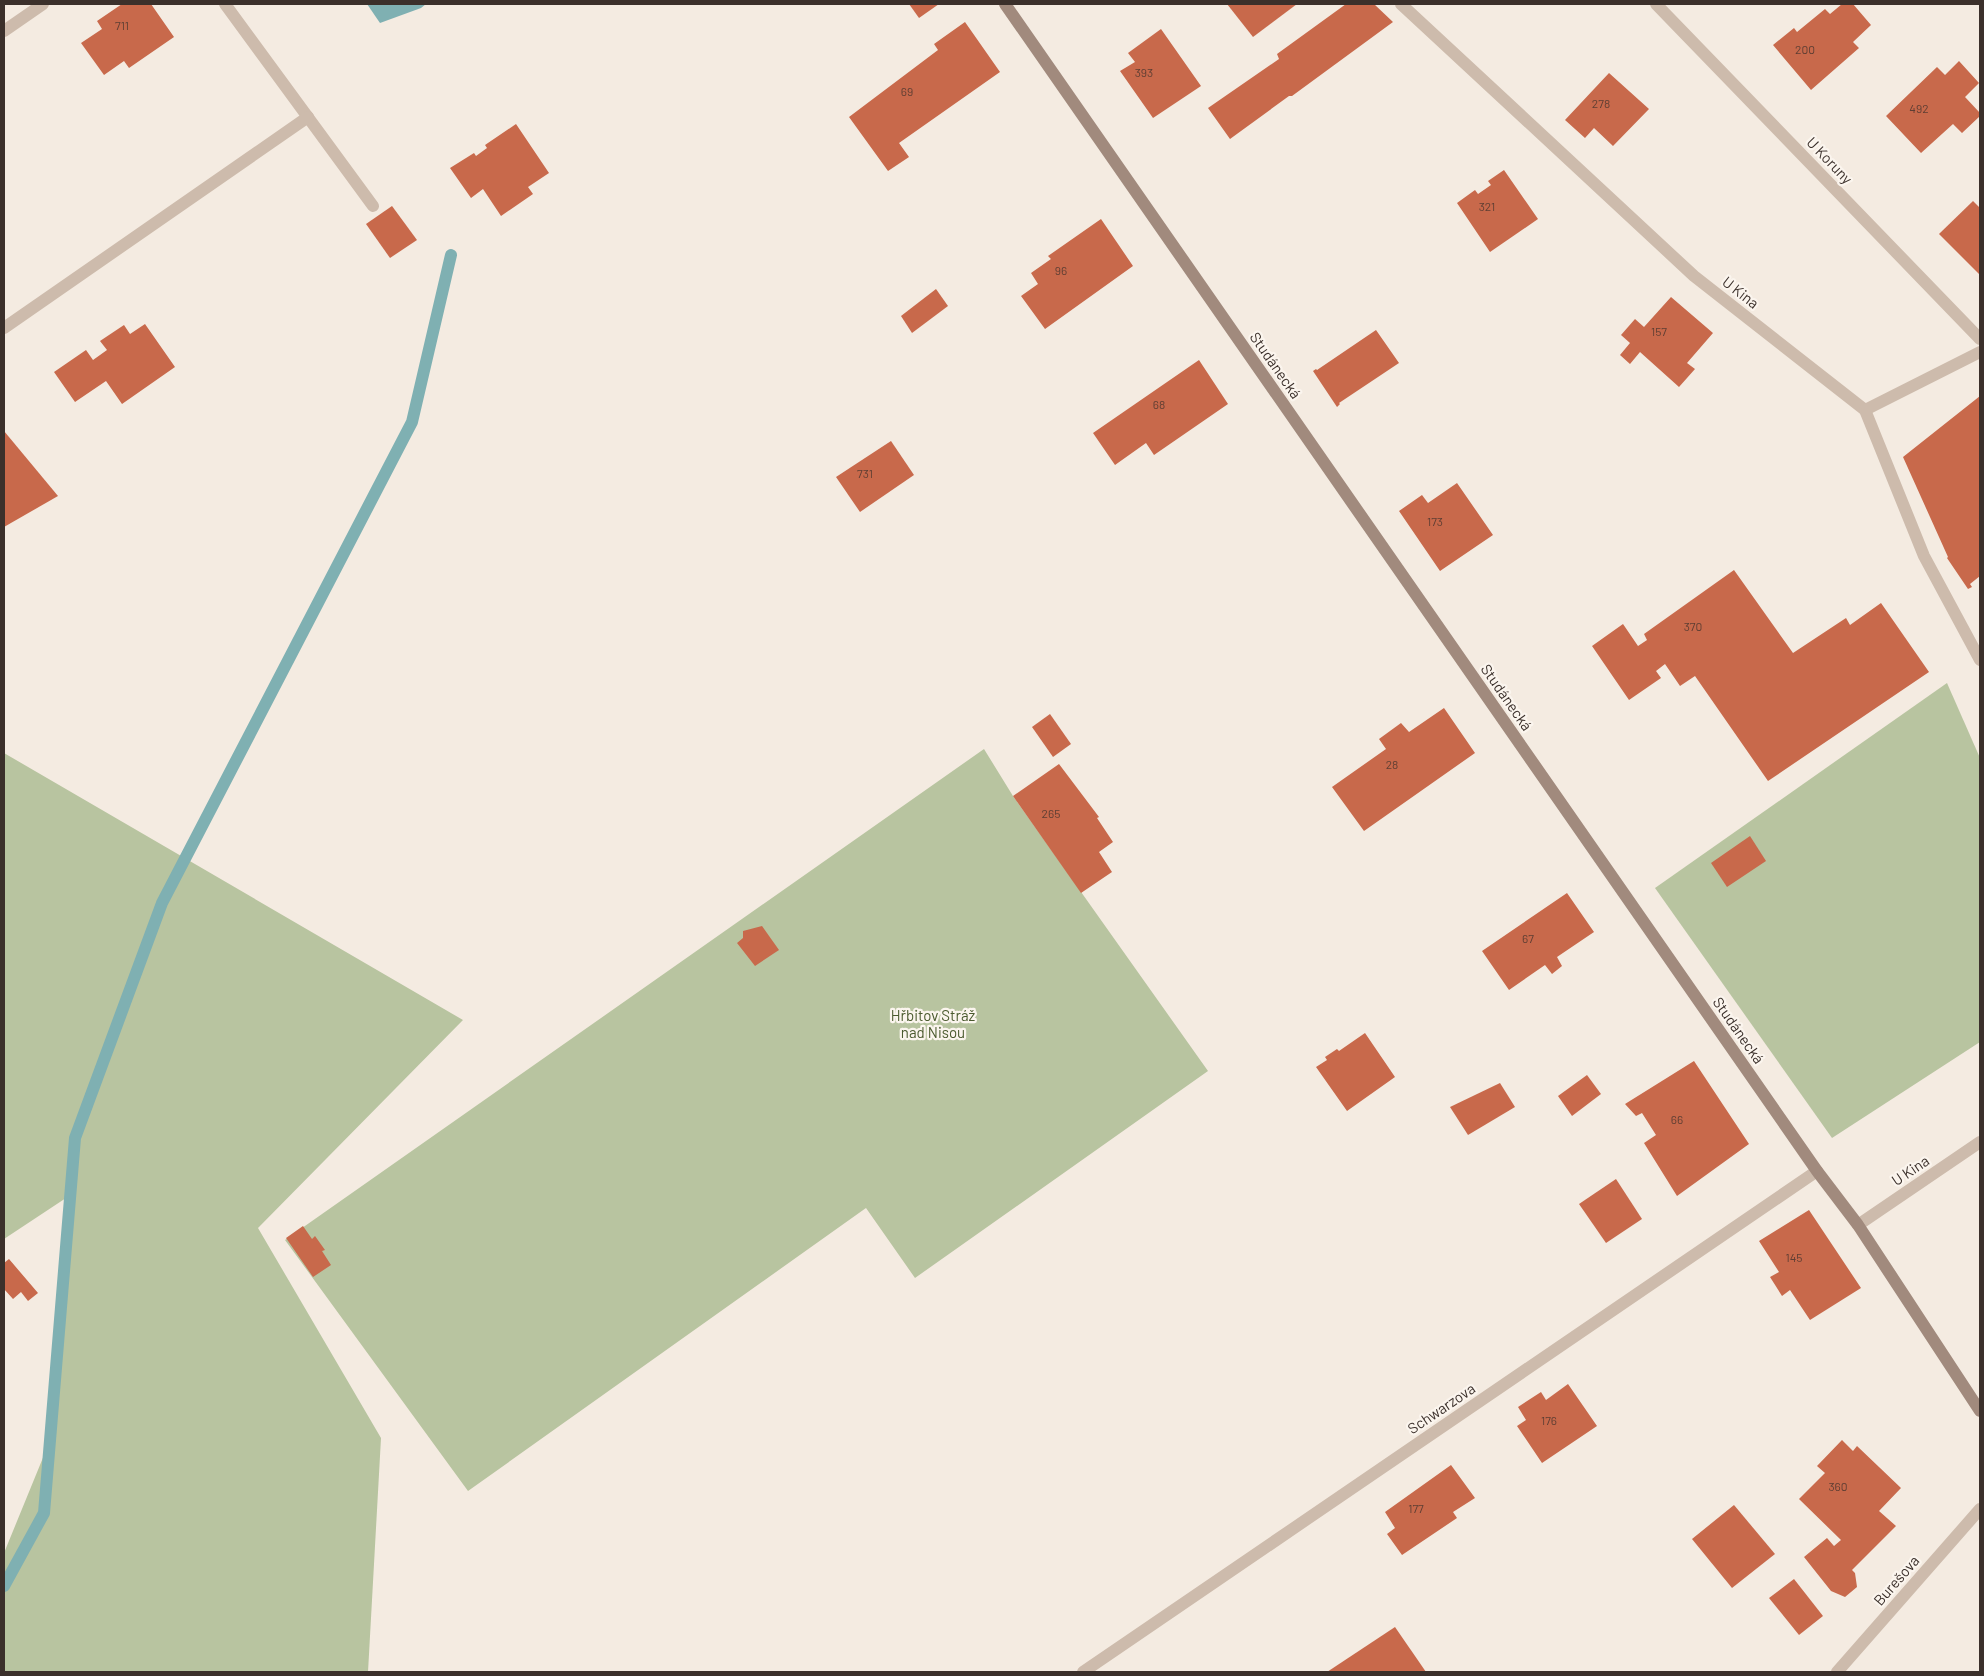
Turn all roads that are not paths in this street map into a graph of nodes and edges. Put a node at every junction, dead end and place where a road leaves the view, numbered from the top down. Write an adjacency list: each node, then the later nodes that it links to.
1 (43, 4): 6 (street)
2 (225, 4): 7 (street)
3 (1005, 4): 15 (street, Studánecká)
4 (1401, 4): 12 (street, U Kina)
5 (1656, 4): 10 (street, U Koruny)
6 (4, 31)
7 (308, 117): 8 (street); 9 (street)
8 (373, 206)
9 (4, 328)
10 (1980, 339)
11 (1980, 352): 12 (street)
12 (1865, 410): 13 (street, U Kina)
13 (1980, 660)
14 (1980, 1142): 16 (street, U Kina)
15 (1817, 1171): 16 (street, Studánecká); 19 (street, Schwarzova)
16 (1858, 1225): 17 (street, Studánecká)
17 (1980, 1411)
18 (1980, 1509): 20 (street, Burešova)
19 (1083, 1672)
20 (1837, 1672)

